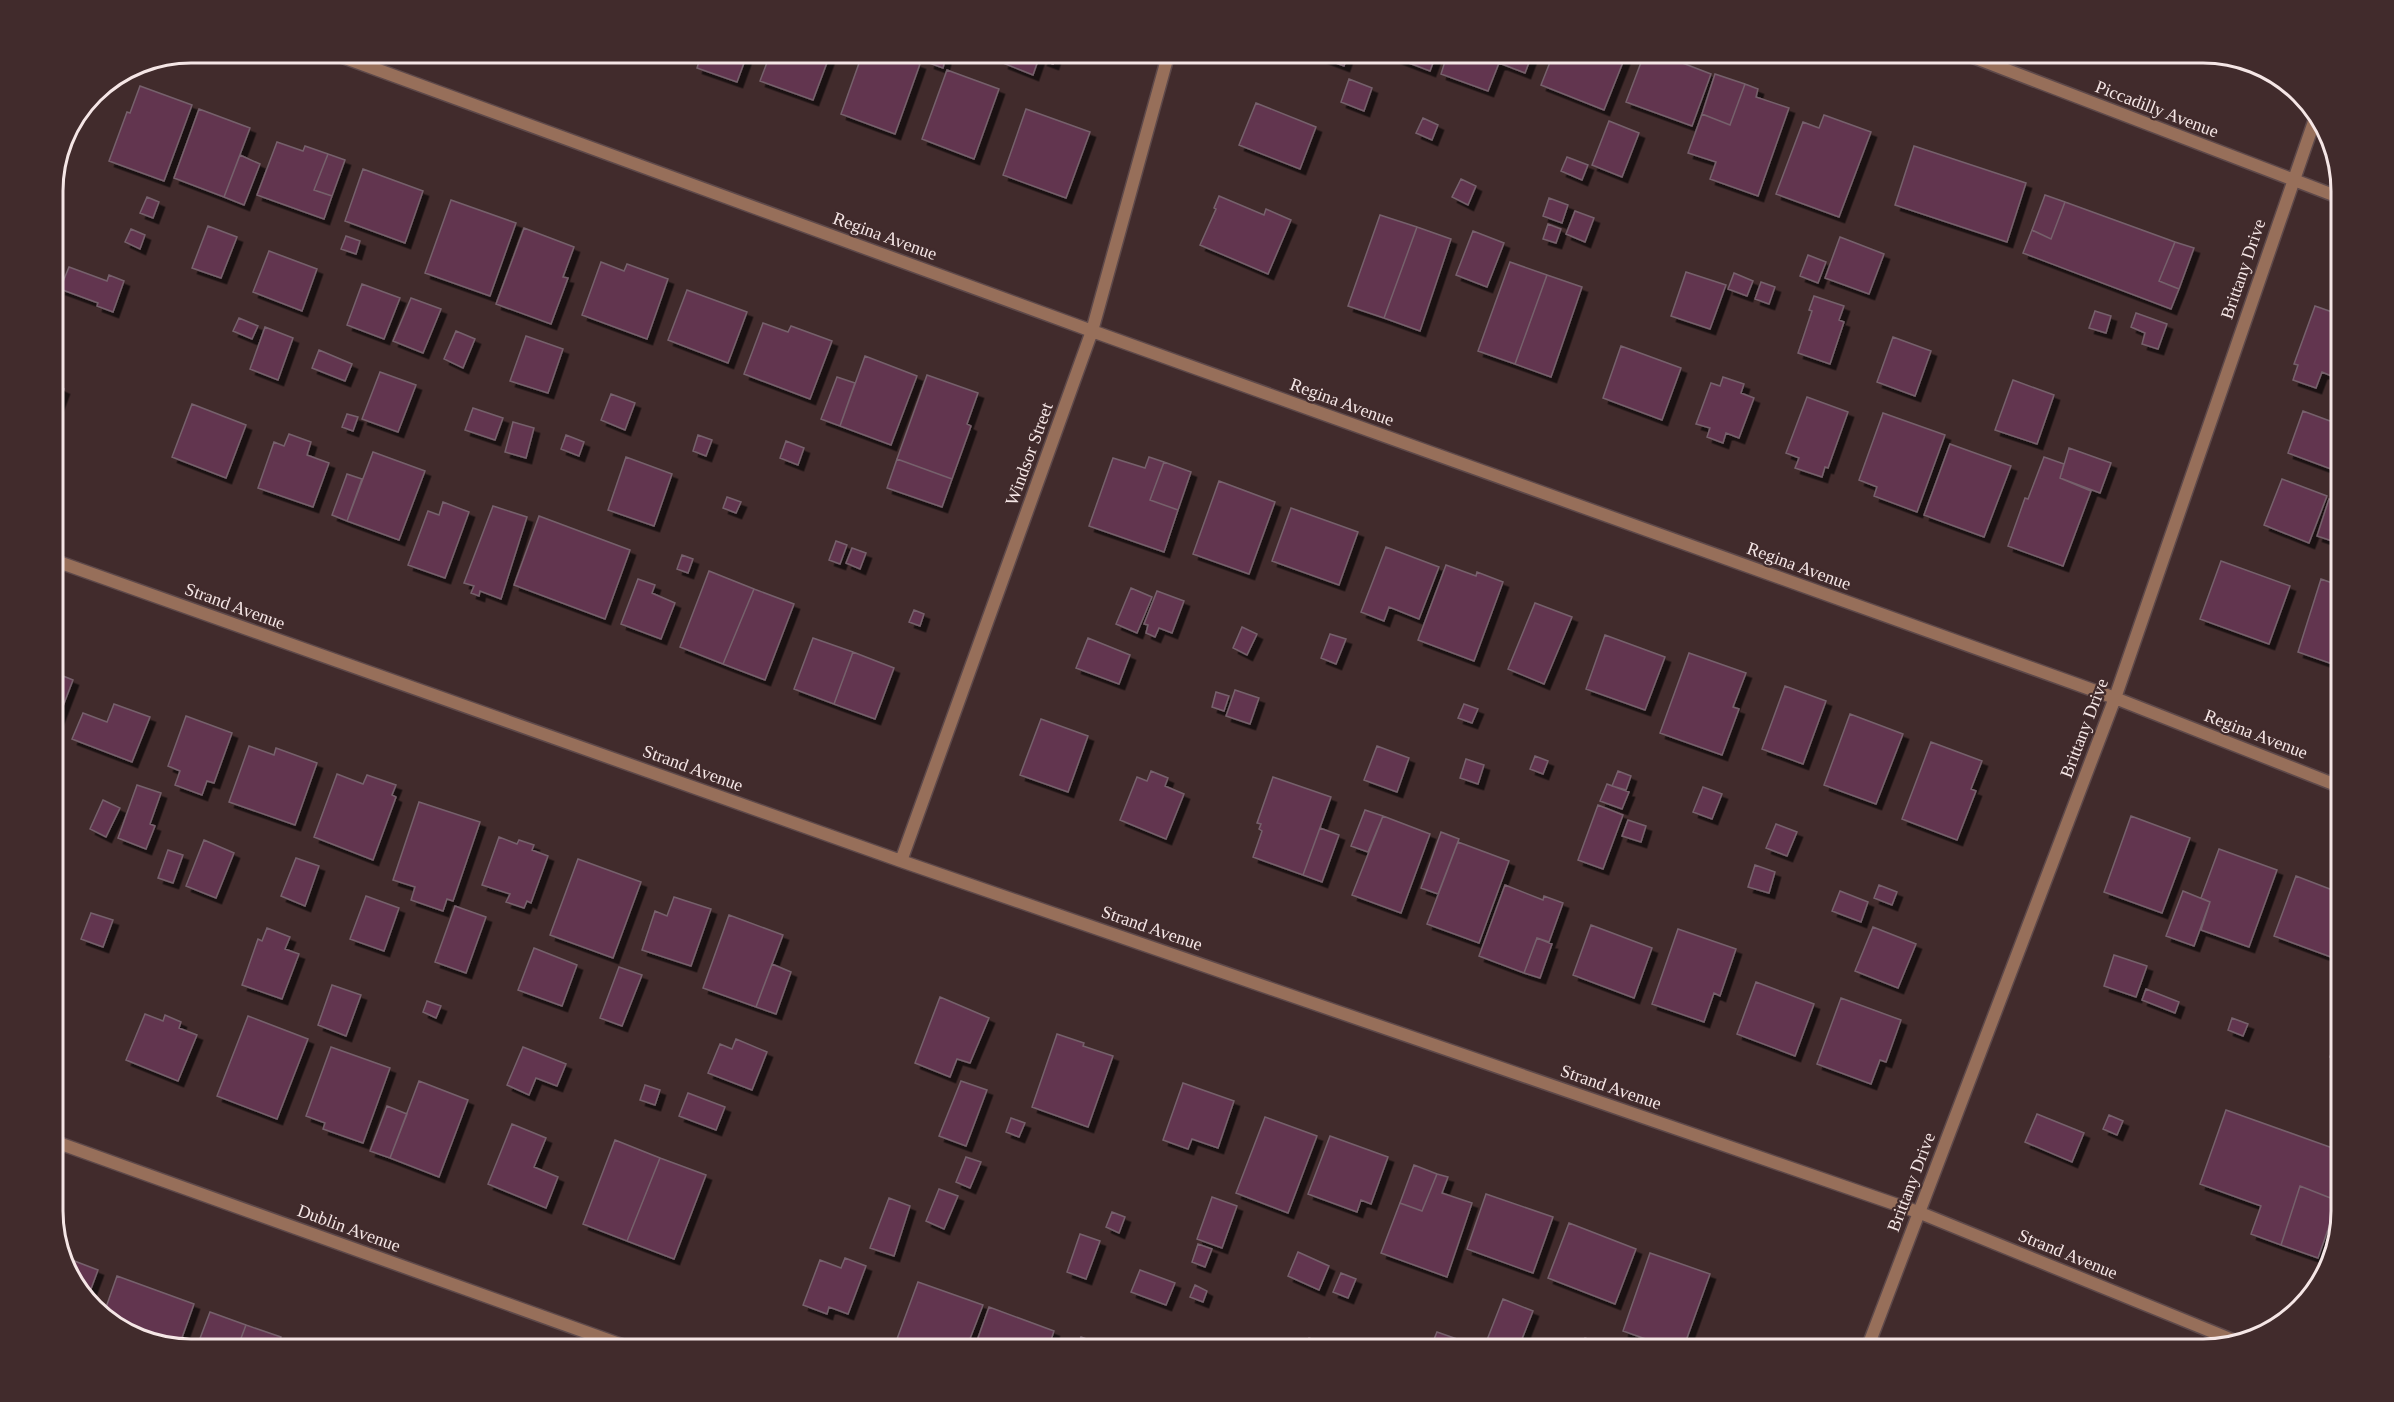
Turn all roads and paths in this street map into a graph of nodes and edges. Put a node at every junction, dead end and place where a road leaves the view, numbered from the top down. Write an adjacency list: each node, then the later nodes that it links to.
1 (359, 63): 7 (street, Regina Avenue)
2 (1166, 63): 7 (street, Windsor Street)
3 (1989, 63): 5 (street, Piccadilly Avenue)
4 (2313, 125): 5 (street, Brittany Drive)
5 (2293, 180): 6 (street, Piccadilly Avenue); 9 (street, Brittany Drive)
6 (2331, 194)
7 (1092, 331): 9 (street, Regina Avenue); 11 (street, Windsor Street)
8 (63, 564): 11 (street, Strand Avenue)
9 (2115, 698): 10 (street, Regina Avenue); 13 (street, Brittany Drive)
10 (2331, 783)
11 (901, 861): 13 (street, Strand Avenue)
12 (63, 1144): 15 (street, Dublin Avenue)
13 (1918, 1212): 14 (street, Strand Avenue); 16 (street, Brittany Drive)
14 (2225, 1337)
15 (603, 1339)
16 (1871, 1339)

